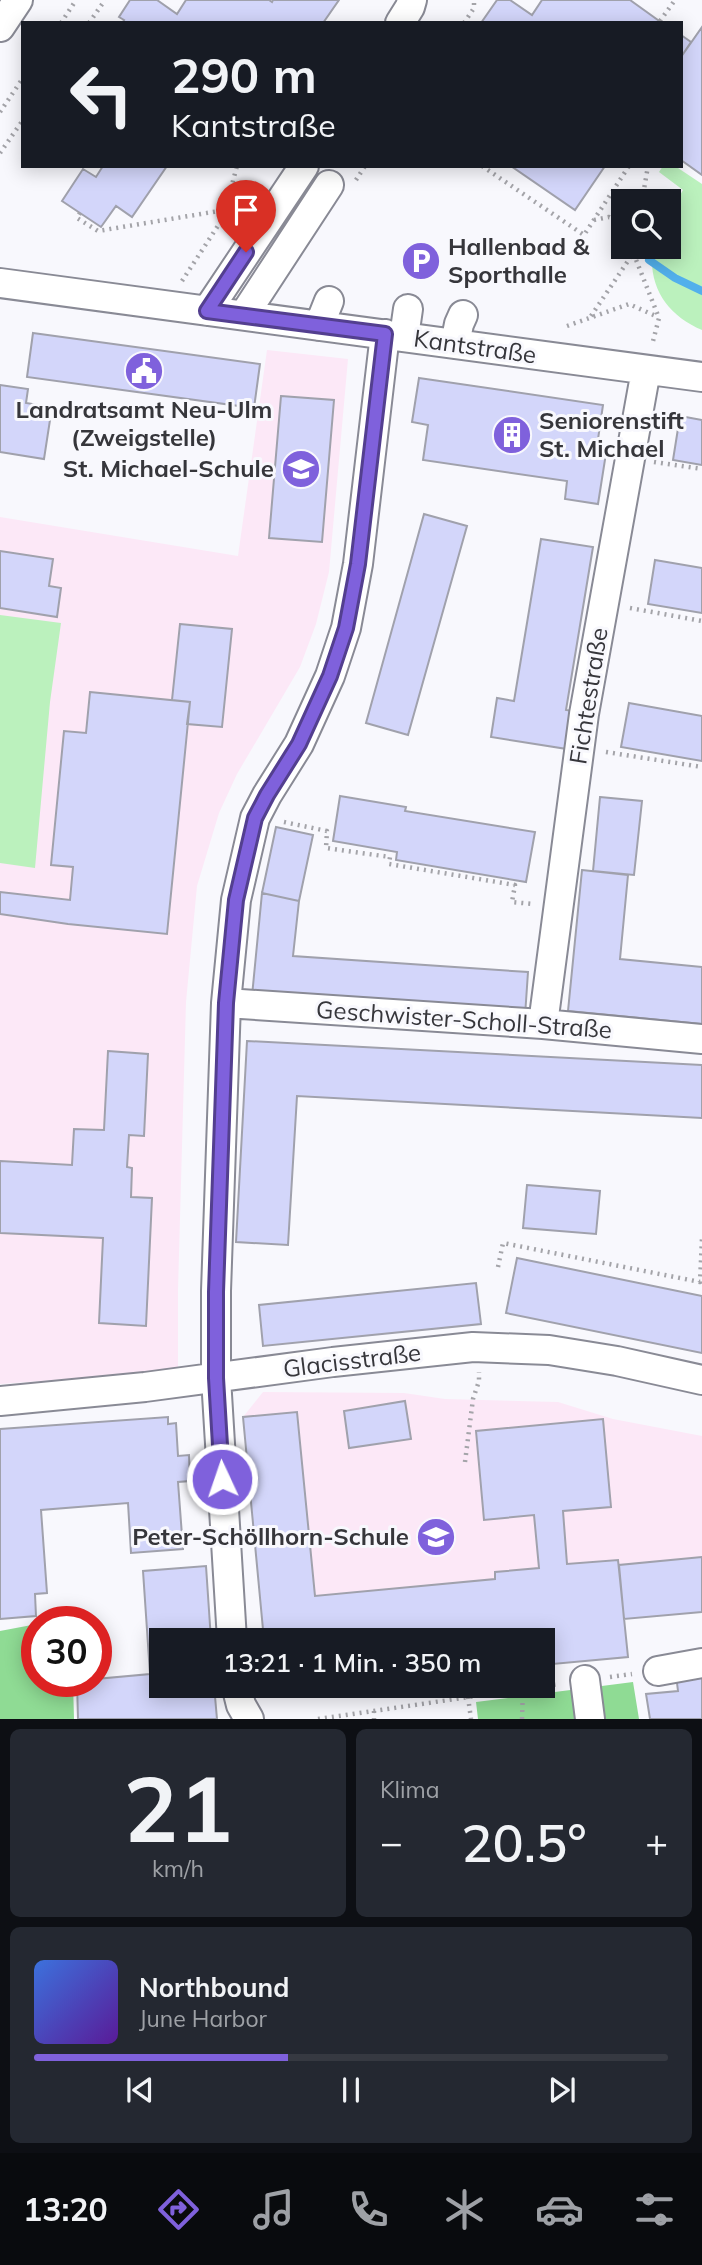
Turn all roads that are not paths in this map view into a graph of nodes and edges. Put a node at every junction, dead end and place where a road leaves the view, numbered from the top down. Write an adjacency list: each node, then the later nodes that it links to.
1 (412, 0): 2 (street)
2 (401, 21)
3 (303, 168): 7 (street)
4 (330, 186): 9 (street)
5 (0, 283): 7 (street, Kantstraße)
6 (408, 309): 10 (street)
7 (207, 311): 9 (street, Kantstraße)
8 (463, 315): 11 (street)
9 (244, 316): 10 (street, Kantstraße)
10 (394, 336): 11 (street, Kantstraße); 14 (street)
11 (455, 344): 12 (street, Kantstraße)
12 (646, 370): 13 (street, Kantstraße); 15 (street, Fichtestraße)
13 (702, 377)
14 (226, 1003): 15 (street, Geschwister-Scholl-Straße); 17 (street)
15 (543, 1024): 16 (street, Geschwister-Scholl-Straße)
16 (702, 1040)
17 (216, 1378): 18 (street, Glacisstraße); 19 (street, Glacisstraße); 20 (street)
18 (702, 1380)
19 (0, 1401)
20 (231, 1628)
21 (702, 1663): 22 (street)
22 (658, 1671)
23 (585, 1680): 26 (street)
24 (239, 1698): 25 (street)
25 (249, 1719)
26 (590, 1719)

